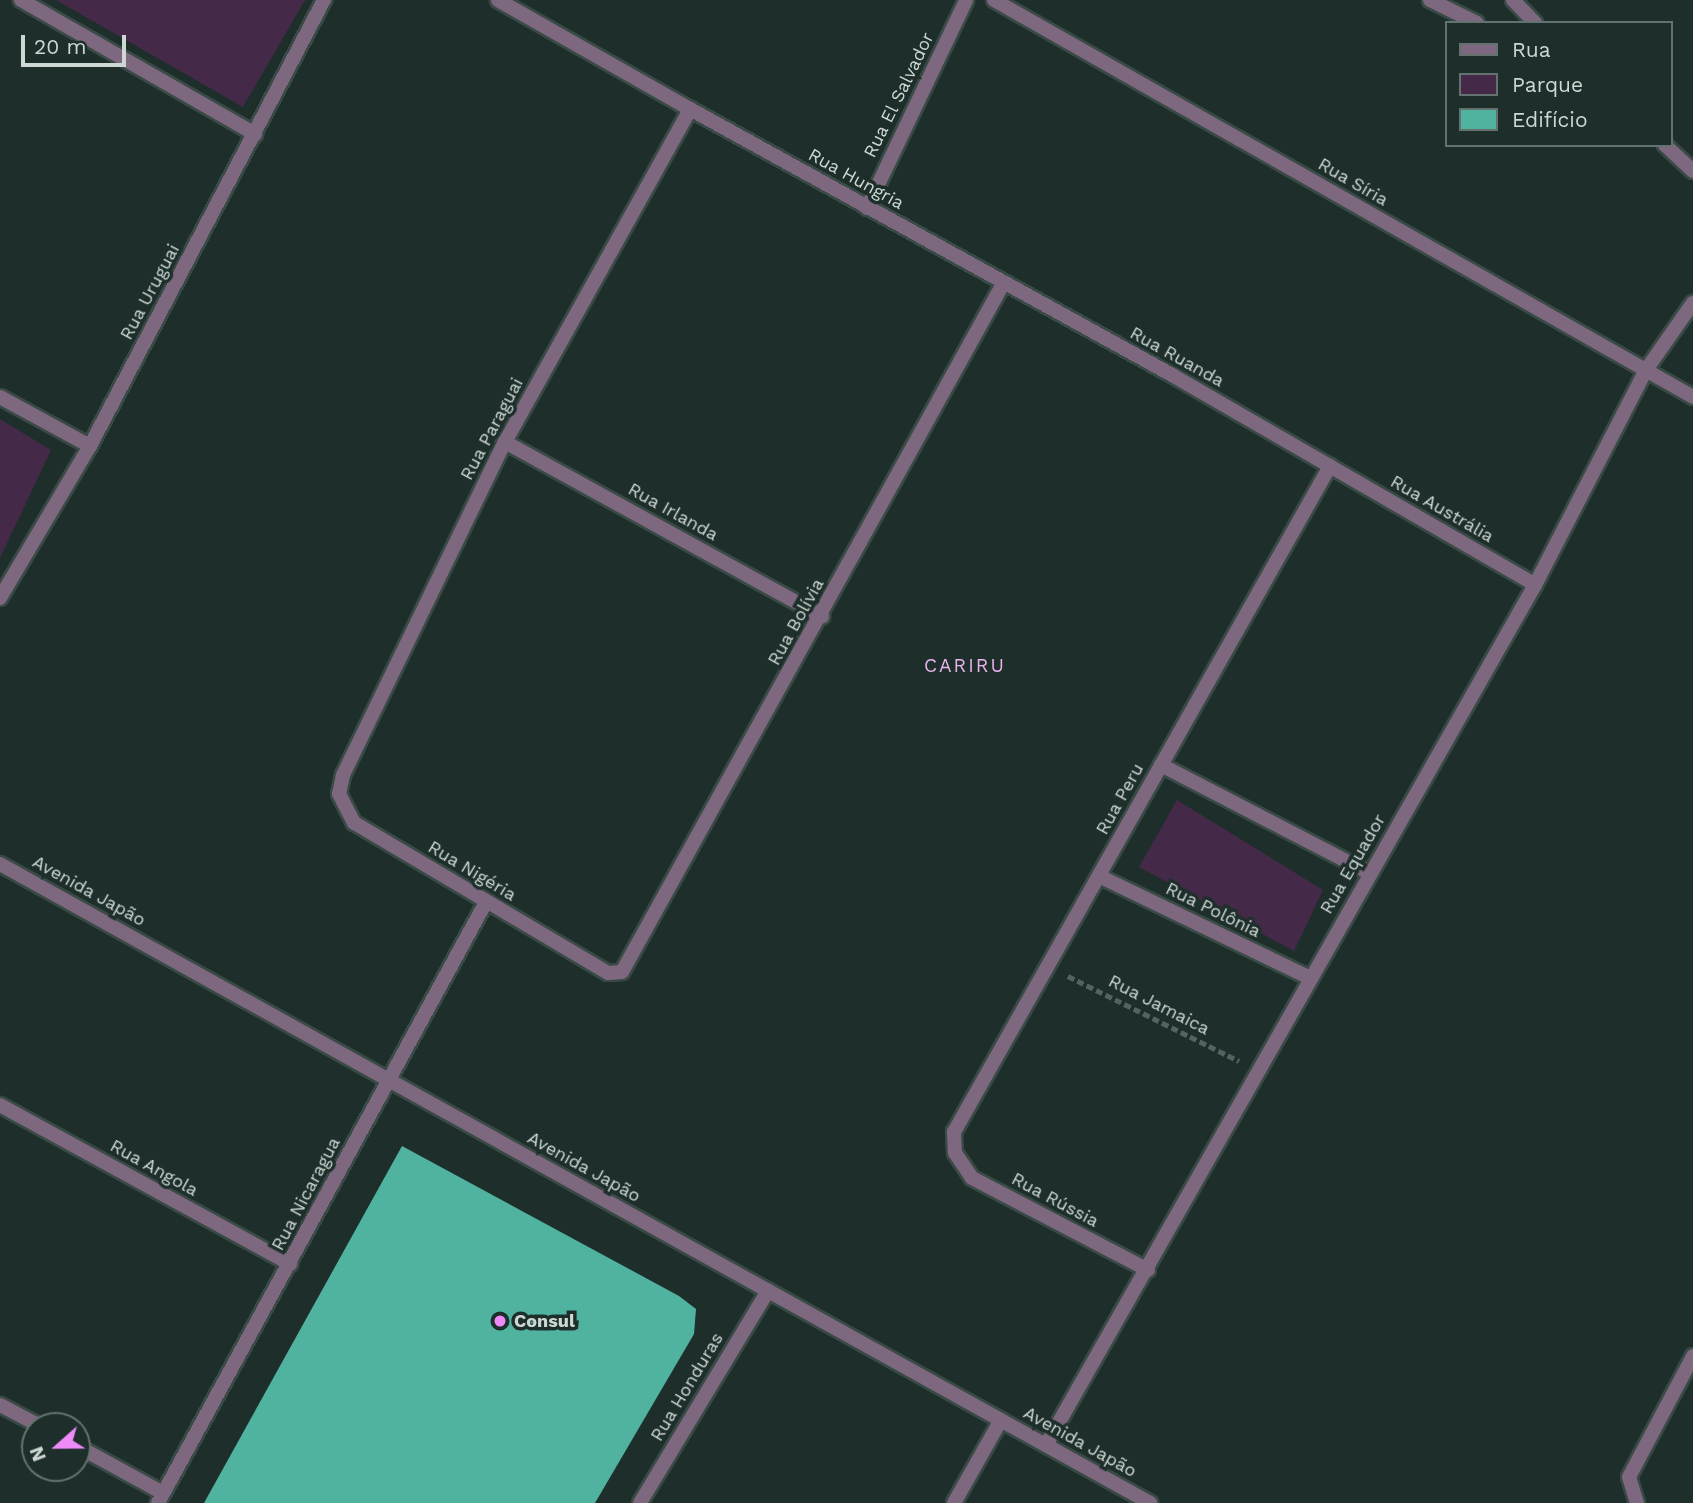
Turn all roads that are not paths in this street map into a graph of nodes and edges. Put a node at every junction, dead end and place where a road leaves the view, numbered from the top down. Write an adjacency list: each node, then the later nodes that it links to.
1 (21, 0): 11 (street)
2 (324, 0): 11 (street, Rua Uruguai)
3 (498, 0): 10 (street, Rua Hungria)
4 (966, 0): 14 (street, Rua El Salvador)
5 (994, 0): 17 (street, Rua Síria)
6 (1430, 0): 8 (street)
7 (1513, 0): 9 (street)
8 (1473, 21)
9 (1533, 21)
10 (690, 109): 14 (street, Rua Hungria); 20 (street, Rua Paraguai)
11 (255, 134): 21 (street, Rua Uruguai)
12 (1667, 147): 13 (street)
13 (1693, 171)
14 (867, 208): 15 (street, Rua Hungria)
15 (1003, 284): 22 (street, Rua Ruanda); 25 (street, Rua Bolívia)
16 (1693, 303): 17 (street, Rua Equador)
17 (1646, 370): 19 (street, Rua Síria); 23 (street, Rua Equador)
18 (0, 397): 21 (street)
19 (1693, 397)
20 (505, 442): 25 (street, Rua Irlanda); 27 (street, Rua Paraguai)
21 (90, 446): 24 (street, Rua Uruguai)
22 (1330, 466): 23 (street, Rua Austrália); 26 (street, Rua Peru)
23 (1535, 585): 29 (street, Rua Equador)
24 (1, 598)
25 (822, 616): 32 (street, Rua Bolívia)
26 (1161, 765): 29 (street); 30 (street, Rua Peru)
27 (343, 775): 31 (street, Rua Nigéria)
28 (0, 864): 34 (street, Avenida Japão)
29 (1369, 873): 33 (street, Rua Equador)
30 (1099, 876): 33 (street, Rua Polônia); 36 (street, Rua Peru)
31 (486, 902): 32 (street, Rua Nigéria); 34 (street, Rua Nicaragua)
32 (617, 974)
33 (1310, 978): 38 (street, Rua Equador)
34 (389, 1080): 37 (street, Rua Nicaragua); 39 (street, Avenida Japão)
35 (0, 1105): 37 (street, Rua Angola)
36 (955, 1153): 38 (street, Rua Rússia)
37 (290, 1264): 46 (street, Rua Nicaragua)
38 (1149, 1270): 44 (street, Rua Equador)
39 (768, 1291): 43 (street, Avenida Japão); 48 (street, Rua Honduras)
40 (1693, 1356): 47 (street)
41 (0, 1405): 42 (street)
42 (21, 1416)
43 (1001, 1420): 44 (street, Avenida Japão); 49 (street)
44 (1046, 1445): 50 (street, Avenida Japão)
45 (91, 1455): 46 (street)
46 (161, 1498)
47 (1635, 1502)
48 (639, 1503)
49 (954, 1503)
50 (1150, 1503)

